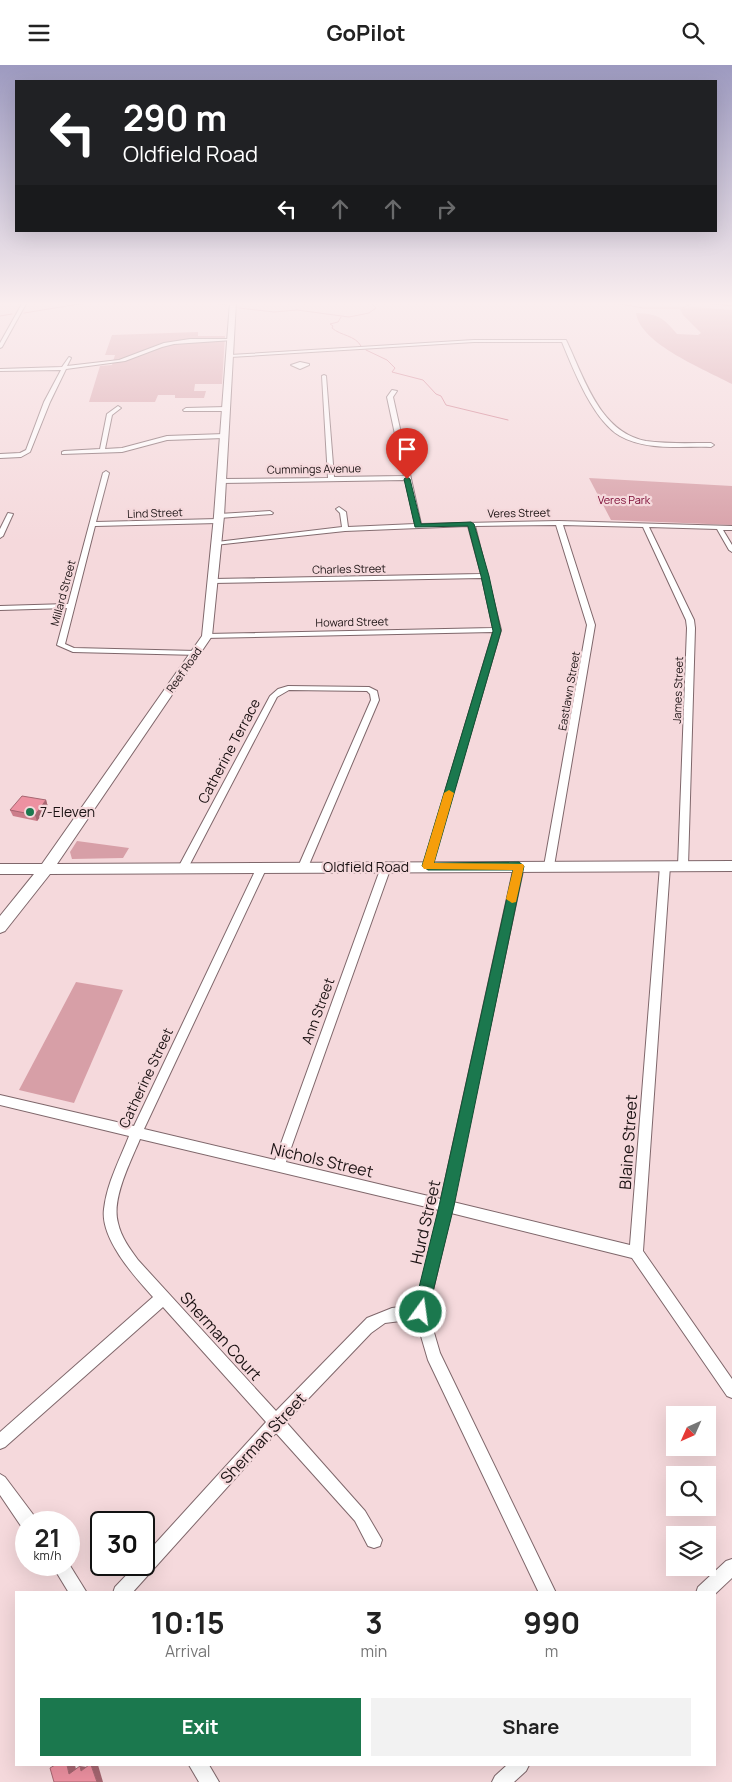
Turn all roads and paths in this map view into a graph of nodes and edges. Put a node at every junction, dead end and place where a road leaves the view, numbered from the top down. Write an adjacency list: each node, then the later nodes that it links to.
1 (58, 382): 13 (street)
2 (228, 382): 7 (street, Reef Road)
3 (324, 382): 15 (street)
4 (583, 382): 10 (street)
5 (394, 391): 16 (street)
6 (118, 408): 11 (street)
7 (226, 409): 8 (street); 9 (street, Reef Road)
8 (186, 410)
9 (224, 436): 11 (street); 17 (street, Reef Road)
10 (711, 445)
11 (102, 451): 12 (street)
12 (64, 453)
13 (0, 455)
14 (106, 473): 23 (street, Millard Street)
15 (330, 479): 16 (street, Cummings Avenue); 17 (street, Cummings Avenue)
16 (407, 479): 26 (street)
17 (222, 481): 21 (street, Reef Road)
18 (339, 509): 28 (street)
19 (10, 513): 30 (street)
20 (270, 513): 21 (street, Lind Street)
21 (218, 518): 23 (street, Lind Street); 31 (street, Reef Road)
22 (559, 523): 24 (street, Veres Street); 25 (street, Veres Street); 43 (street, Eastlawn Street)
23 (93, 524): 35 (street, Millard Street)
24 (471, 524): 26 (street, Veres Street); 33 (street)
25 (645, 525): 27 (street, Veres Street); 45 (street, James Street)
26 (418, 526): 28 (street, Veres Street)
27 (718, 528): 29 (street, Veres Street); 32 (street)
28 (346, 529): 31 (street, Veres Street)
29 (732, 529)
30 (0, 536)
31 (217, 544): 34 (street, Reef Road)
32 (732, 550)
33 (485, 576): 34 (street, Charles Street); 37 (street)
34 (214, 581): 38 (street, Reef Road)
35 (71, 606): 36 (street); 39 (street, Millard Street)
36 (0, 608)
37 (497, 631): 38 (street, Howard Street); 41 (street)
38 (208, 636): 39 (street, Reef Road)
39 (196, 653): 51 (street, Reef Road)
40 (184, 866): 47 (street, Oldfield Road); 48 (street, Catherine Terrace); 51 (street, Oldfield Road)
41 (428, 866): 42 (street, Oldfield Road); 49 (street, Oldfield Road)
42 (519, 866): 43 (street, Oldfield Road); 56 (street, Hurd Street)
43 (550, 866): 44 (street, Oldfield Road)
44 (665, 866): 45 (street, Oldfield Road); 57 (street, Blaine Street)
45 (682, 866): 46 (street, Oldfield Road)
46 (732, 866)
47 (262, 867): 48 (street, Oldfield Road); 54 (street, Catherine Street)
48 (303, 867): 49 (street, Oldfield Road)
49 (386, 867): 55 (street, Ann Street)
50 (0, 869): 51 (street, Oldfield Road)
51 (46, 869): 52 (street, Reef Road)
52 (0, 927)
53 (0, 1100): 54 (street, Nichols Street)
54 (137, 1132): 55 (street, Nichols Street); 58 (street, Catherine Street)
55 (279, 1166): 56 (street, Nichols Street)
56 (446, 1206): 57 (street, Nichols Street); 59 (street, Hurd Street)
57 (636, 1253): 60 (street)
58 (163, 1298): 61 (street, Sherman Court); 62 (street, Sherman Court)
59 (421, 1312): 61 (street, Sherman Street); 70 (street, Hurd Street)
60 (732, 1391)
61 (275, 1423): 65 (street, Sherman Court); 69 (street, Sherman Street)
62 (0, 1442)
63 (0, 1482): 64 (street)
64 (21, 1511)
65 (374, 1540)
66 (732, 1567): 71 (street)
67 (67, 1576): 68 (street)
68 (78, 1591)
69 (123, 1591)
70 (547, 1591)
71 (706, 1591)
72 (199, 1766): 74 (street)
73 (519, 1766): 75 (street)
74 (210, 1782)
75 (501, 1782)

